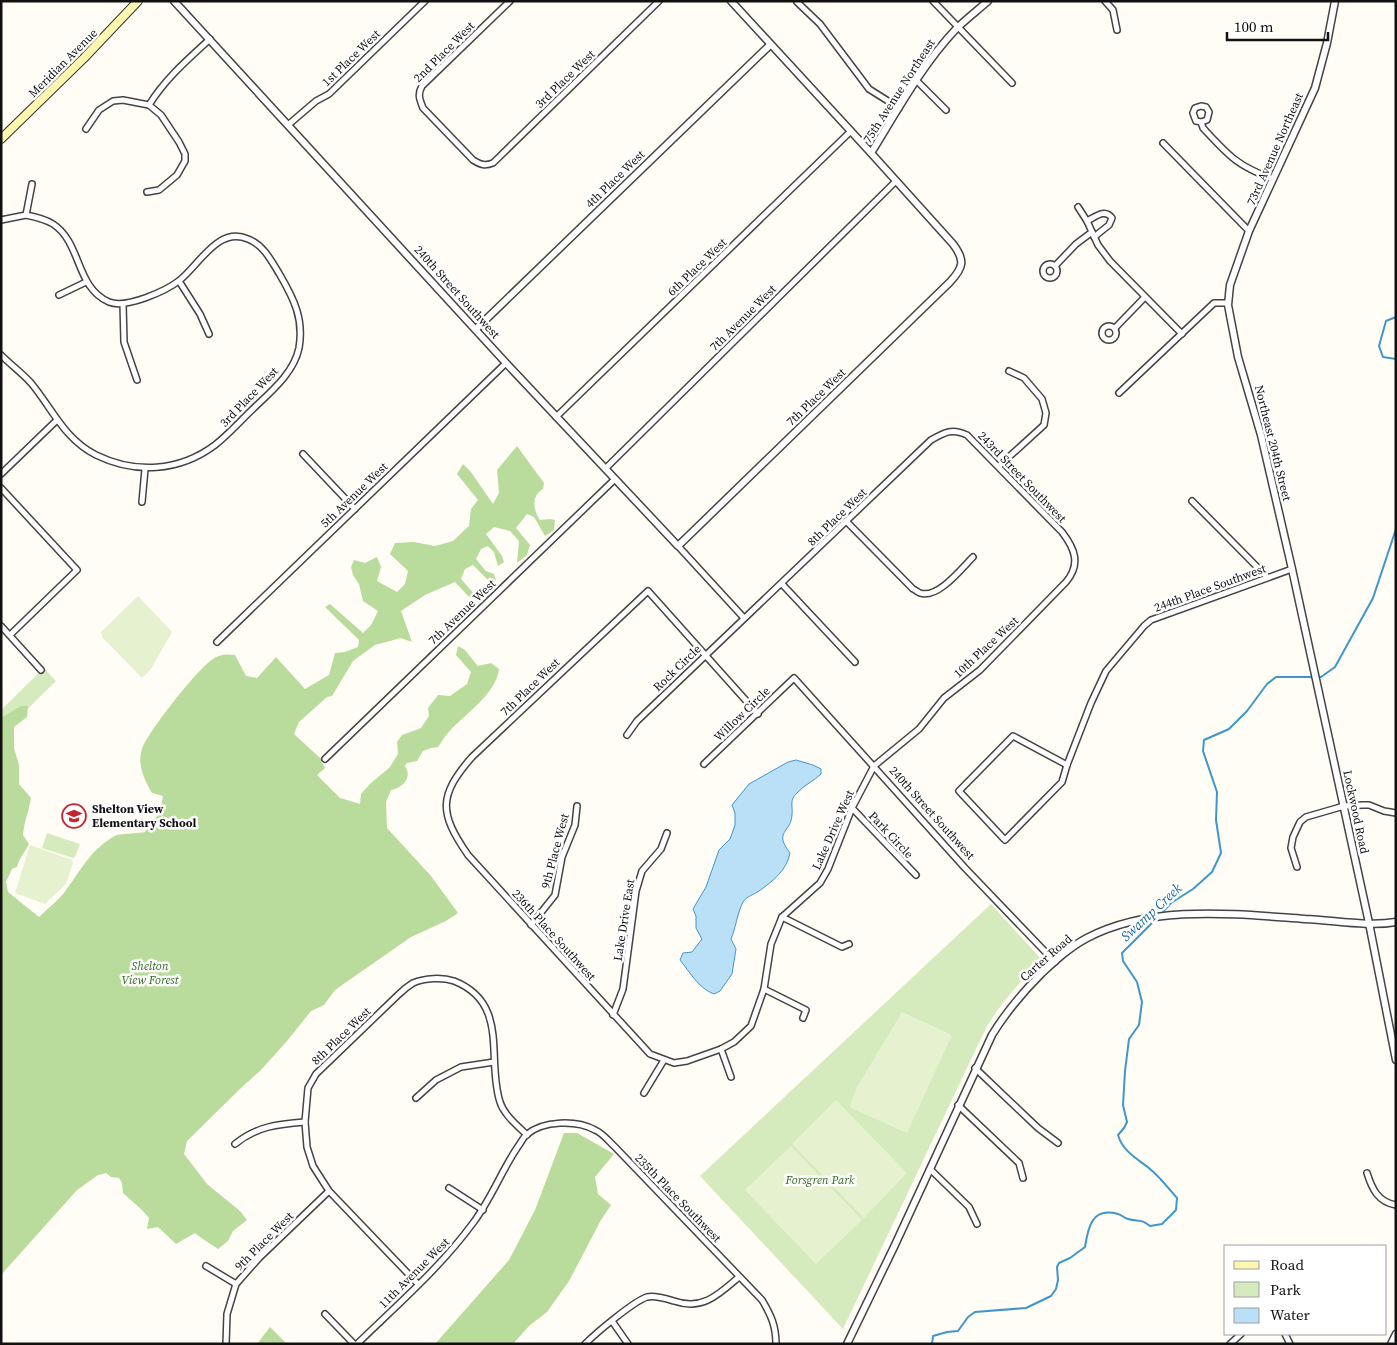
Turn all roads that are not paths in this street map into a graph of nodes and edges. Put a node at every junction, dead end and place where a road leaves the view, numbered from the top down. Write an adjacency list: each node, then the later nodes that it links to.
1 (131, 1): 13 (main road)
2 (138, 1): 13 (main road, Meridian Avenue)
3 (425, 1): 24 (street, 1st Place West)
4 (510, 1): 30 (street, 2nd Place West)
5 (660, 1): 30 (street, 3rd Place West)
6 (730, 1): 17 (street)
7 (933, 1): 14 (street)
8 (988, 1): 14 (street, 75th Avenue Northeast)
9 (1105, 1): 15 (street)
10 (1335, 1): 31 (street, 73rd Avenue Northeast)
11 (174, 2): 16 (street, 240th Street Southwest)
12 (797, 2): 21 (street)
13 (125, 16): 27 (main road, Meridian Avenue)
14 (958, 27): 18 (street, 75th Avenue Northeast); 19 (street)
15 (1117, 30)
16 (210, 39): 20 (street); 24 (street, 240th Street Southwest)
17 (770, 45): 26 (street); 50 (street, 4th Place West)
18 (916, 82): 21 (street, 75th Avenue Northeast); 22 (street)
19 (1012, 82)
20 (149, 106): 25 (street); 34 (street)
21 (899, 108): 29 (street, 75th Avenue Northeast)
22 (946, 110)
23 (1202, 122): 31 (street)
24 (288, 125): 50 (street, 240th Street Southwest)
25 (86, 129)
26 (851, 131): 29 (street); 58 (street, 6th Place West)
27 (1, 139)
28 (1163, 143): 39 (street)
29 (871, 153): 32 (street)
30 (481, 164)
31 (1273, 180): 39 (street, 73rd Avenue Northeast)
32 (896, 181): 64 (street, 7th Avenue West); 72 (street, 7th Place West)
33 (32, 184): 36 (street)
34 (147, 192)
35 (1078, 207): 38 (street)
36 (26, 215): 37 (street); 43 (street)
37 (1, 220)
38 (1087, 221): 40 (street); 40 (street)
39 (1249, 231): 46 (street, 73rd Avenue Northeast)
40 (1093, 235): 41 (street); 45 (street)
41 (1055, 266)
42 (179, 281): 47 (street); 51 (street); 63 (street, 3rd Place West)
43 (86, 282): 44 (street); 47 (street)
44 (59, 295)
45 (1145, 297): 49 (street); 52 (street)
46 (1228, 303): 48 (street, 73rd Avenue Northeast); 52 (street)
47 (124, 304): 56 (street)
48 (1231, 323): 75 (street, Northeast 204th Street)
49 (1114, 328)
50 (476, 329): 54 (street, 240th Street Southwest)
51 (209, 334)
52 (1182, 334): 57 (street)
53 (1, 355): 59 (street)
54 (506, 363): 58 (street, 240th Street Southwest); 70 (street, 5th Avenue West)
55 (1008, 372): 62 (street)
56 (136, 380)
57 (1119, 393)
58 (556, 417): 64 (street, 240th Street Southwest)
59 (56, 421): 63 (street); 65 (street)
60 (944, 432): 62 (street, 243rd Street Southwest); 71 (street, 8th Place West)
61 (303, 454): 70 (street)
62 (999, 466): 73 (street, 243rd Street Southwest)
63 (144, 469): 69 (street)
64 (605, 469): 66 (street, 240th Street Southwest)
65 (1, 474)
66 (614, 480): 72 (street, 240th Street Southwest); 88 (street, 7th Avenue West)
67 (1, 488): 80 (street)
68 (1192, 501): 76 (street)
69 (142, 502)
70 (355, 509): 81 (street, 5th Avenue West)
71 (846, 521): 74 (street); 77 (street, 8th Place West)
72 (678, 546): 78 (street, 240th Street Southwest)
73 (1074, 554): 91 (street, 10th Place West)
74 (973, 558)
75 (1292, 569): 76 (street, 244th Place Southwest); 93 (street, Lockwood Road)
76 (1267, 577): 90 (street, 244th Place Southwest)
77 (782, 584): 78 (street, 8th Place West); 83 (street)
78 (744, 618): 82 (street, Rock Circle)
79 (1, 626): 80 (street)
80 (10, 635): 84 (street)
81 (217, 642)
82 (705, 656): 86 (street); 87 (street, Rock Circle); 95 (street, 7th Place West)
83 (855, 662)
84 (41, 670)
85 (794, 678): 86 (street, Willow Circle); 91 (street, 240th Street Southwest)
86 (758, 714): 89 (street, Willow Circle)
87 (627, 735)
88 (325, 759)
89 (704, 764)
90 (1067, 765): 90 (street, 244th Place Southwest)
91 (874, 766): 94 (street, Lake Drive West); 105 (street, 240th Street Southwest)
92 (577, 806): 103 (street, 9th Place West)
93 (1344, 806): 96 (street); 98 (street); 102 (street, Lockwood Road)
94 (852, 808): 99 (street, Park Circle); 100 (street, Lake Drive West)
95 (447, 811): 103 (street, 236th Place Southwest)
96 (1396, 813)
97 (666, 833): 107 (street, Lake Drive East)
98 (1297, 867)
99 (916, 875)
100 (782, 917): 104 (street); 106 (street, Lake Drive West)
101 (1396, 922): 102 (street, Carter Road)
102 (1369, 923): 105 (street, Carter Road); 111 (street, Lockwood Road)
103 (531, 925): 107 (street, 236th Place Southwest)
104 (849, 944)
105 (1055, 962): 113 (street, Carter Road)
106 (764, 989): 108 (street); 109 (street, Lake Drive West)
107 (613, 1015): 110 (street, 236th Place Southwest)
108 (803, 1018)
109 (721, 1049): 110 (street, Lake Drive West); 114 (street)
110 (664, 1060): 115 (street)
111 (1396, 1060)
112 (494, 1062): 116 (street); 118 (street, 8th Place West); 119 (street)
113 (976, 1068): 117 (street, Carter Road); 120 (street)
114 (731, 1077)
115 (644, 1092)
116 (416, 1098)
117 (958, 1105): 122 (street, Carter Road); 124 (street)
118 (305, 1122): 121 (street); 126 (street, 8th Place West)
119 (527, 1135): 128 (street, 11th Avenue West); 131 (street, 235th Place Southwest)
120 (1058, 1143)
121 (236, 1144)
122 (930, 1169): 129 (street); 143 (street, Carter Road)
123 (1367, 1174): 127 (street)
124 (1023, 1178)
125 (449, 1188): 128 (street)
126 (329, 1191): 132 (street, 9th Place West); 133 (street, 8th Place West)
127 (1396, 1205)
128 (483, 1210): 133 (street, 11th Avenue West)
129 (977, 1224)
130 (206, 1266): 132 (street)
131 (739, 1277): 135 (street); 142 (street, 235th Place Southwest)
132 (236, 1284): 138 (street, 9th Place West)
133 (418, 1284): 139 (street, 11th Avenue West)
134 (324, 1314): 139 (street)
135 (612, 1321): 140 (street); 141 (street)
136 (1396, 1334): 145 (street)
137 (1240, 1335): 144 (street)
138 (226, 1344)
139 (356, 1344)
140 (585, 1344)
141 (628, 1344)
142 (776, 1344)
143 (847, 1344)
144 (1230, 1344)
145 (1391, 1344)

